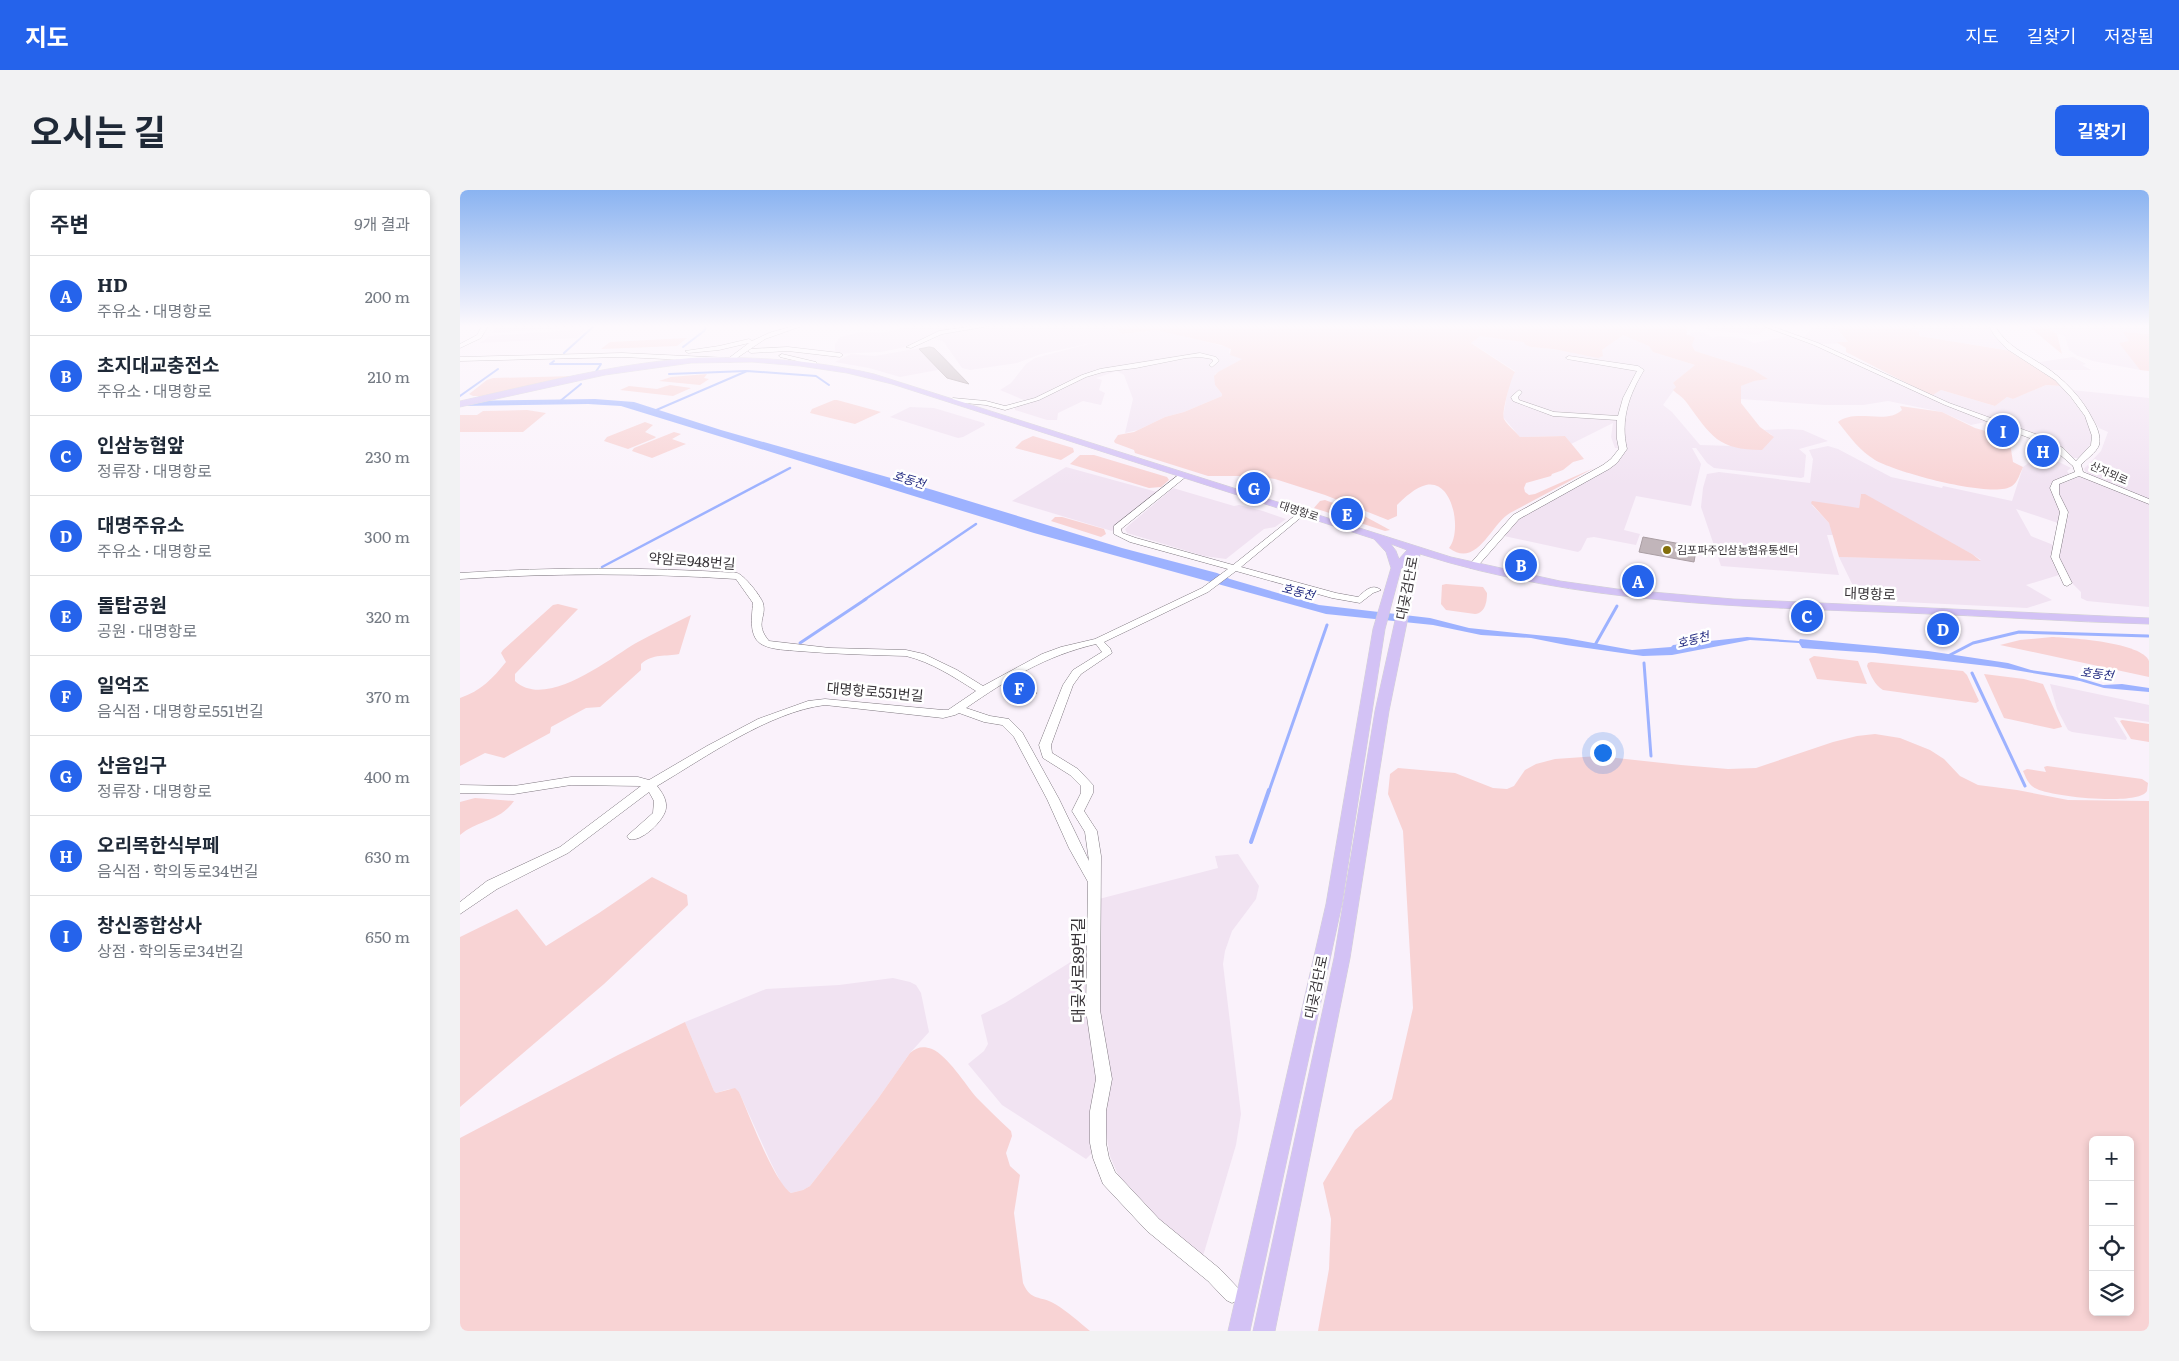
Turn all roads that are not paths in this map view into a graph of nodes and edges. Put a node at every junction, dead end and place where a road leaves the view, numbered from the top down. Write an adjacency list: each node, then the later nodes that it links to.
1 (582, 379): 10 (main road, 대명항로)
2 (586, 379): 10 (main road, 대명항로)
3 (884, 379): 9 (main road, 대명항로)
4 (1077, 379): 9 (street, 대명항로)
5 (1635, 379): 11 (street)
6 (1893, 379): 12 (street)
7 (2057, 379): 12 (street, 산자뫼로)
8 (1520, 392): 11 (street)
9 (953, 400): 13 (main road, 대명항로)
10 (460, 405)
11 (1621, 418): 19 (street)
12 (2078, 469): 14 (street, 산자뫼로); 24 (street)
13 (1184, 475): 15 (main road, 대명항로); 21 (street)
14 (2149, 502)
15 (1302, 512): 16 (main road, 대명항로); 21 (street, 대명항로551번길)
16 (1376, 536): 17 (main road, 대명항로); 20 (main road)
17 (1415, 548): 18 (main road, 대명항로); 20 (main road, 대곶검단로); 22 (main road, 대곶검단로)
18 (1447, 559): 19 (main road, 대명항로); 22 (main road)
19 (1473, 566): 26 (main road, 대명항로)
20 (1396, 568): 36 (main road, 대곶검단로)
21 (1234, 569): 25 (street); 27 (street, 대명항로551번길)
22 (1412, 573): 37 (main road, 대곶검단로)
23 (460, 576): 28 (street, 약암로948번길)
24 (2067, 583)
25 (1376, 590)
26 (2149, 621)
27 (1098, 641): 28 (street, 대명항로551번길); 33 (street)
28 (984, 691): 29 (street, 대명항로551번길)
29 (959, 709): 30 (street, 대명항로551번길); 33 (street, 대곶서로89번길)
30 (650, 784): 31 (street); 32 (street); 34 (street, 대명항로551번길)
31 (460, 790)
32 (633, 836)
33 (1094, 882): 35 (street, 대곶서로89번길)
34 (460, 909)
35 (1232, 1294)
36 (1239, 1331)
37 (1264, 1331)

